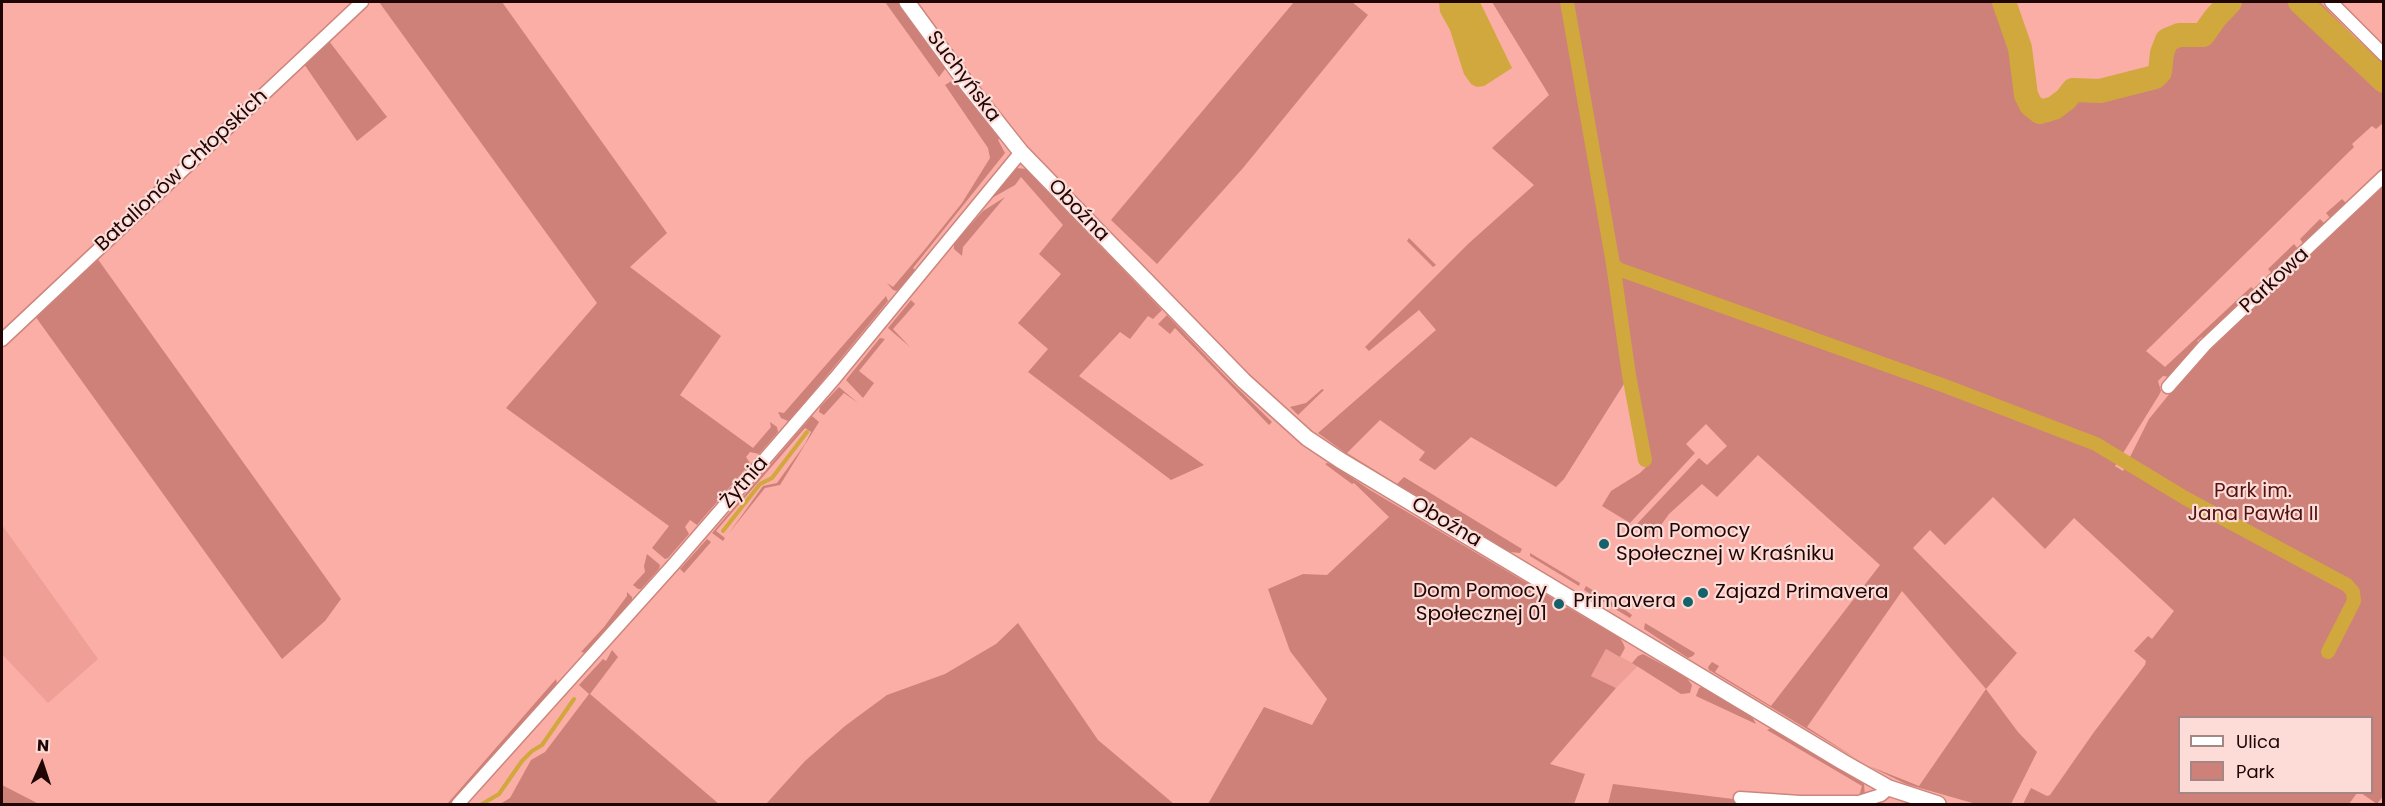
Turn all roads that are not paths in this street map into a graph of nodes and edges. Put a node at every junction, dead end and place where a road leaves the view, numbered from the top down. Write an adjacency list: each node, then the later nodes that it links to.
1 (362, 2): 7 (street, Batalionów Chłopskich)
2 (907, 2): 5 (street, Suchyńska)
3 (2331, 2): 4 (street)
4 (2384, 55)
5 (1021, 152): 9 (street, Oboźna); 11 (street, Żytnia)
6 (2384, 176): 8 (street, Parkowa)
7 (2, 340)
8 (2168, 387)
9 (1889, 788): 10 (street); 12 (street, Oboźna)
10 (1740, 798)
11 (458, 804)
12 (1938, 804)

